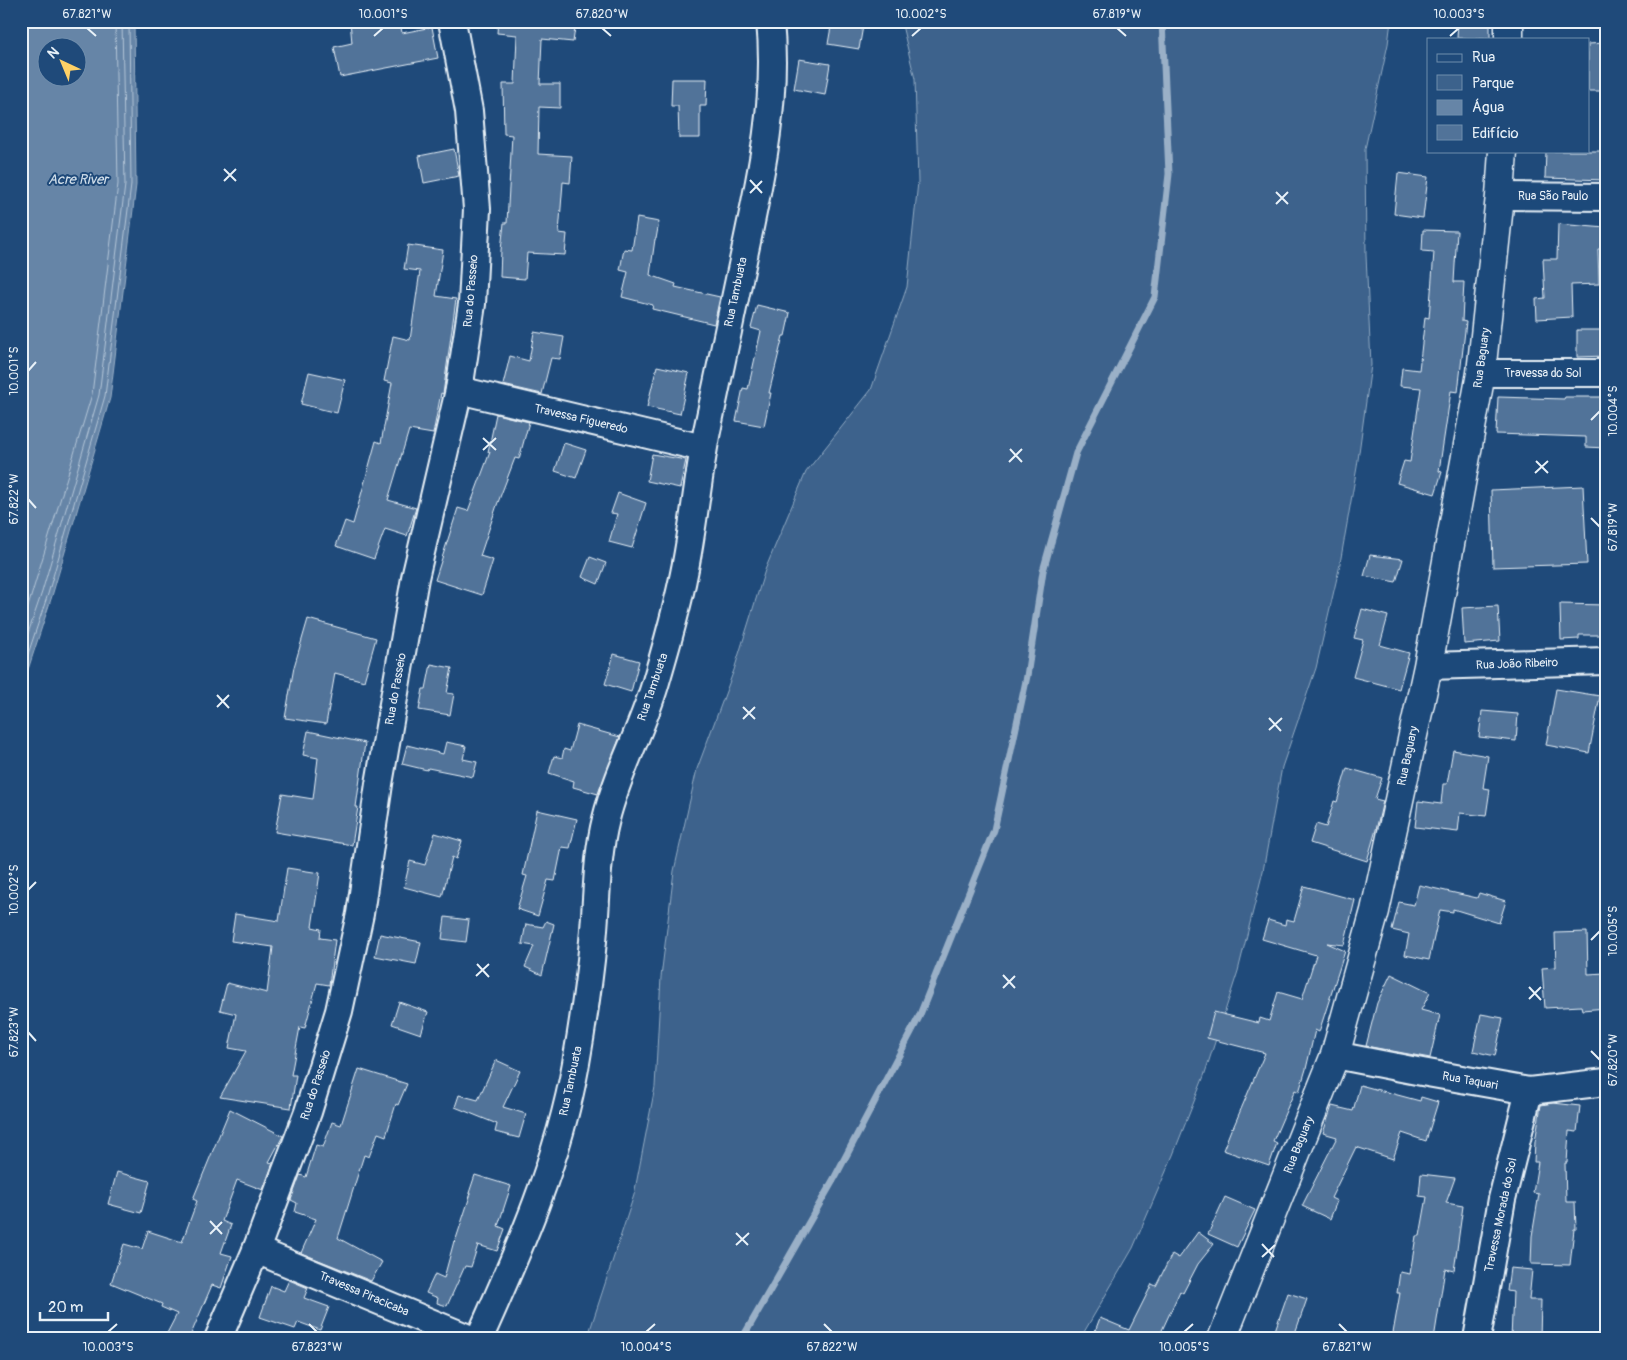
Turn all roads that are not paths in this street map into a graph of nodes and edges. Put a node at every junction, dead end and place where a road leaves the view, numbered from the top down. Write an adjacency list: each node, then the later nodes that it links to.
1 (452, 21): 10 (street, Rua do Passeio)
2 (770, 21): 11 (street, Rua Tambuata)
3 (1509, 21): 4 (street)
4 (1508, 38)
5 (1503, 152): 6 (street, Rua Baguary)
6 (1500, 196): 7 (street, Rua São Paulo); 8 (street, Rua Baguary)
7 (1606, 196)
8 (1481, 373): 9 (street, Travessa do Sol); 13 (street, Rua Baguary)
9 (1606, 373)
10 (459, 390): 11 (street, Travessa Figueredo); 17 (street, Rua do Passeio)
11 (703, 448): 20 (street, Rua Tambuata)
12 (1606, 661): 13 (street, Rua João Ribeiro)
13 (1428, 666): 14 (street, Rua Baguary)
14 (1335, 1055): 16 (street, Rua Taquari); 21 (street, Rua Baguary)
15 (1606, 1082): 16 (street, Rua Taquari)
16 (1529, 1091): 22 (street, Travessa Morada do Sol)
17 (256, 1250): 18 (street, Rua do Passeio); 19 (street, Travessa Piracicaba)
18 (218, 1339)
19 (471, 1339)
20 (479, 1339)
21 (1222, 1339)
22 (1477, 1339)

